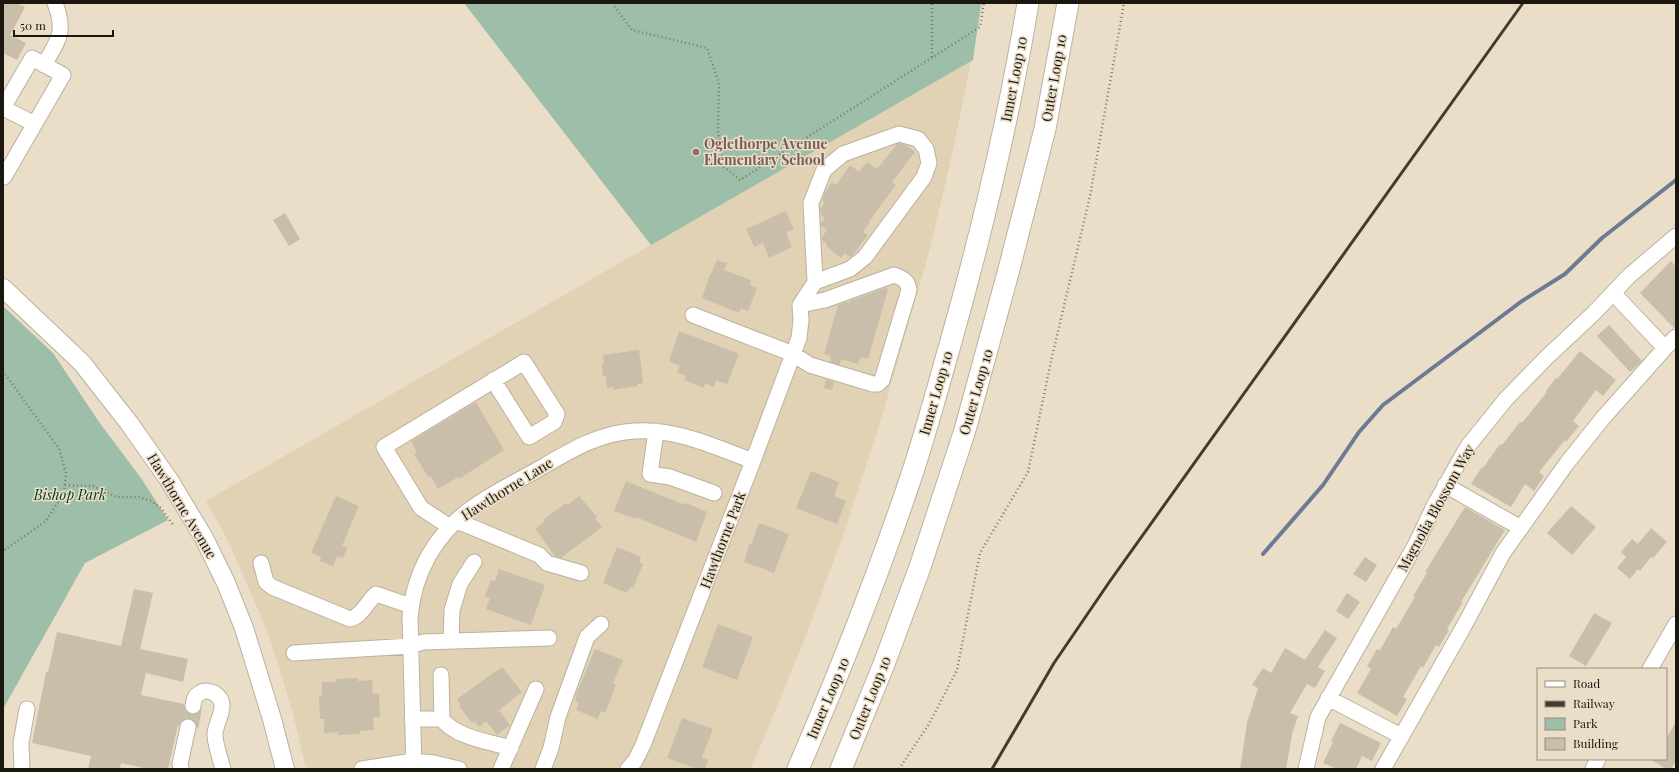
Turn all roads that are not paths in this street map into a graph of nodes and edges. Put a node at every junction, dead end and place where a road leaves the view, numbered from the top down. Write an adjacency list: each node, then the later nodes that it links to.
1 (55, 3): 4 (street)
2 (1028, 3): 55 (highway, Inner Loop 10)
3 (1068, 3): 56 (highway, Outer Loop 10)
4 (44, 65): 5 (street); 5 (street)
5 (35, 124): 6 (street)
6 (3, 178)
7 (1676, 236): 10 (street, Magnolia Blossom Way)
8 (815, 282): 8 (street); 11 (street)
9 (3, 288): 49 (main road, Hawthorne Avenue)
10 (1613, 293): 14 (street); 19 (street, Magnolia Blossom Way)
11 (800, 305): 15 (street, Hawthorne Park); 15 (street)
12 (693, 315): 15 (street)
13 (1676, 337): 14 (street)
14 (1665, 348): 22 (street)
15 (793, 354): 18 (street, Hawthorne Park)
16 (493, 380): 16 (street); 21 (street)
17 (656, 431): 18 (street, Hawthorne Lane); 20 (street); 21 (street, Hawthorne Lane)
18 (753, 461): 54 (street, Hawthorne Park)
19 (1445, 485): 22 (street); 36 (street, Magnolia Blossom Way)
20 (714, 493)
21 (453, 524): 25 (street); 26 (street, Hawthorne Lane)
22 (1521, 528): 42 (street)
23 (260, 562): 26 (street)
24 (474, 562): 30 (street)
25 (580, 573)
26 (412, 606): 31 (street, Hawthorne Lane)
27 (601, 624): 53 (street)
28 (1676, 624): 33 (street)
29 (549, 638): 30 (street)
30 (451, 641): 31 (street)
31 (411, 646): 32 (street); 39 (street, Hawthorne Lane)
32 (294, 654)
33 (1651, 668)
34 (441, 675): 40 (street)
35 (536, 689): 43 (street)
36 (1328, 698): 42 (street); 57 (street, Magnolia Blossom Way)
37 (193, 706): 48 (street)
38 (27, 709): 46 (street)
39 (412, 719): 40 (street); 45 (street, Hawthorne Lane)
40 (442, 719): 43 (street)
41 (188, 728): 47 (street)
42 (1402, 736): 58 (street)
43 (510, 748): 52 (street)
44 (1598, 760): 59 (street)
45 (413, 765): 50 (street); 51 (street)
46 (22, 769)
47 (181, 769)
48 (223, 769)
49 (285, 769)
50 (362, 769)
51 (459, 769)
52 (501, 769)
53 (543, 769)
54 (628, 769)
55 (798, 769)
56 (841, 769)
57 (1306, 769)
58 (1383, 769)
59 (1593, 769)

